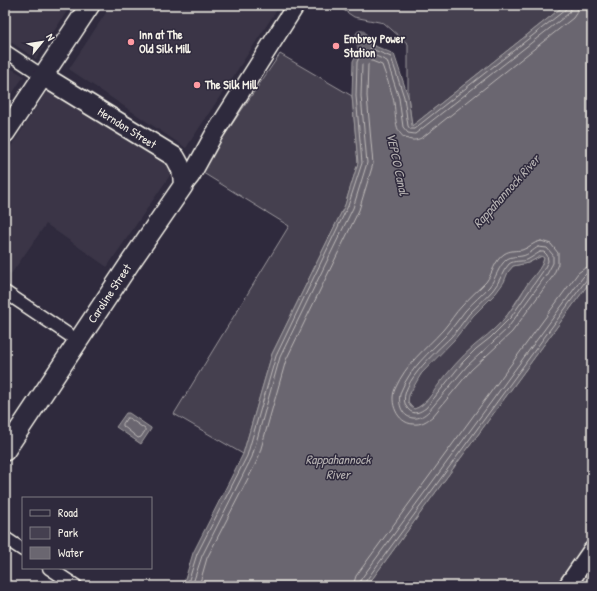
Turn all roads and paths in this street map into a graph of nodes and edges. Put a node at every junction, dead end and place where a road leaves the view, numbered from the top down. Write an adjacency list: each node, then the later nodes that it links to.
1 (90, 5): 4 (main road)
2 (296, 5): 8 (street, Caroline Street)
3 (5, 51): 5 (street, Herndon Street)
4 (59, 52): 5 (main road); 6 (main road, Herndon Street)
5 (43, 76): 6 (main road, Herndon Street); 7 (main road)
6 (79, 98): 9 (main road, Herndon Street)
7 (5, 133)
8 (212, 136): 9 (street, Caroline Street); 10 (street, Caroline Street)
9 (174, 158): 10 (main road)
10 (183, 186): 12 (main road, Caroline Street)
11 (5, 292): 12 (street)
12 (78, 341): 13 (main road, Caroline Street)
13 (5, 451)
14 (5, 538): 15 (street)
15 (22, 549)
16 (592, 550): 19 (street)
17 (50, 569): 18 (street)
18 (76, 586)
19 (567, 586)

